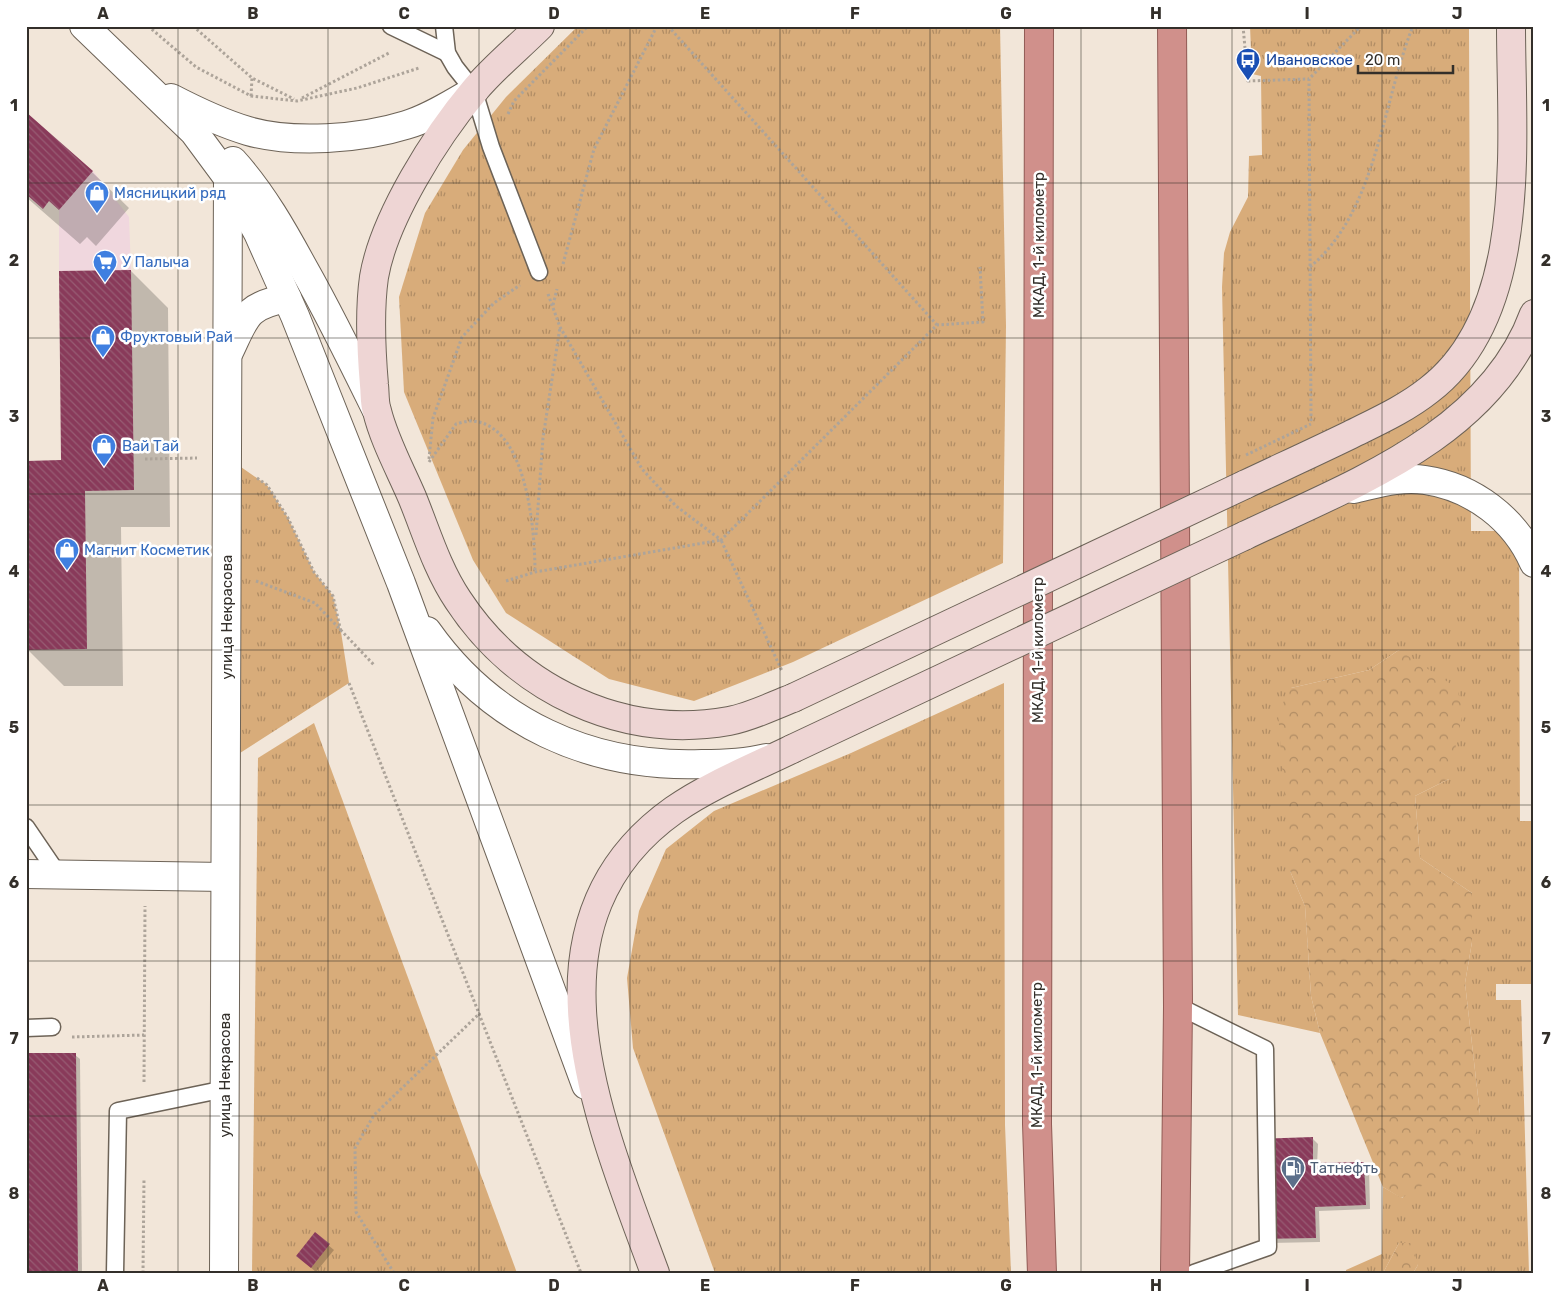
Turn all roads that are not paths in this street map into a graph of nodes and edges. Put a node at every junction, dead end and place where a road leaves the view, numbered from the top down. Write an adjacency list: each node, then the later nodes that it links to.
1 (84, 26): 9 (street)
2 (391, 26): 8 (lane)
3 (444, 26): 8 (lane)
4 (540, 26): 10 (main road)
5 (1039, 26): 34 (highway, МКАД, 1-й километр)
6 (1172, 26): 26 (highway)
7 (1511, 26): 17 (main road, bridge)
8 (447, 53): 10 (lane)
9 (135, 74): 11 (street); 12 (street)
10 (474, 91): 11 (street); 13 (lane); 17 (main road)
11 (169, 98): 17 (street)
12 (228, 178): 14 (street); 16 (street, улица Некрасова)
13 (539, 272)
14 (287, 298): 16 (street); 20 (street)
15 (1534, 314): 18 (main road)
16 (227, 358): 25 (street, улица Некрасова)
17 (376, 410)
18 (1314, 503): 19 (street); 21 (main road, bridge)
19 (1534, 563)
20 (401, 583): 21 (street); 30 (street)
21 (792, 749): 30 (main road)
22 (26, 827): 24 (lane)
23 (26, 874): 24 (street)
24 (58, 874): 25 (street)
25 (225, 877): 29 (street, улица Некрасова)
26 (1178, 1006): 35 (highway); 36 (lane)
27 (52, 1027): 28 (lane)
28 (26, 1028)
29 (225, 1089): 31 (lane); 32 (street, улица Некрасова)
30 (607, 1142): 33 (main road)
31 (114, 1273)
32 (224, 1273)
33 (655, 1273)
34 (1042, 1273)
35 (1175, 1273)
36 (1194, 1273)

